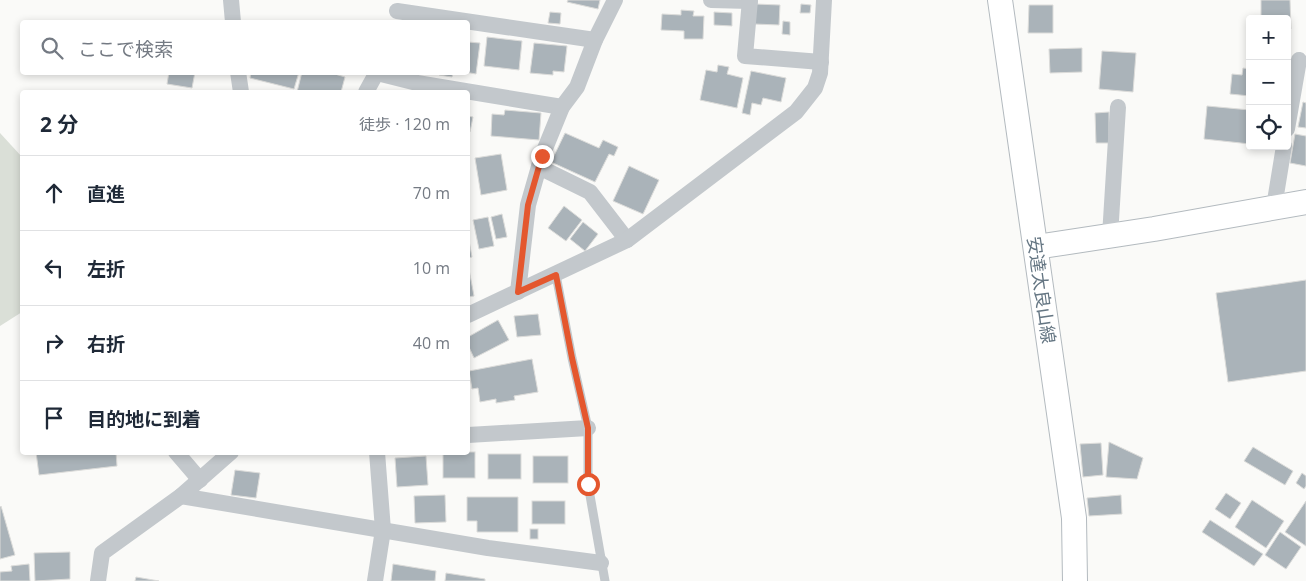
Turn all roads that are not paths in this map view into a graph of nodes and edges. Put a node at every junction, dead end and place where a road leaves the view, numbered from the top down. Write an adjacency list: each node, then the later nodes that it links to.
1 (231, 0): 8 (street)
2 (615, 0): 11 (street)
3 (711, 0): 4 (street)
4 (750, 0): 13 (street)
5 (824, 0): 13 (street)
6 (1000, 0): 30 (main road, 安達太良山線)
7 (397, 11): 9 (street)
8 (233, 20)
9 (458, 20)
10 (470, 22): 11 (street)
11 (595, 40): 22 (street)
12 (1299, 60): 21 (street)
13 (821, 62): 29 (street)
14 (238, 75): 17 (street)
15 (376, 75): 18 (street)
16 (385, 75): 19 (street)
17 (241, 90)
18 (367, 90)
19 (459, 90)
20 (470, 92): 22 (street)
21 (1291, 106)
22 (562, 107): 25 (street)
23 (1118, 107): 28 (street)
24 (1283, 150): 27 (street)
25 (539, 167): 29 (street); 32 (street)
26 (1306, 202): 27 (main road)
27 (1274, 207): 28 (main road)
28 (1110, 236): 30 (main road)
29 (627, 240): 31 (street)
30 (1036, 247): 46 (main road, 安達太良山線)
31 (556, 275): 32 (street); 34 (lane)
32 (518, 292): 33 (street)
33 (470, 314)
34 (588, 428): 35 (street); 42 (lane)
35 (470, 435)
36 (179, 455): 39 (street)
37 (228, 455): 39 (street)
38 (376, 455): 41 (street)
39 (200, 480): 40 (street)
40 (181, 496): 41 (street); 43 (street)
41 (382, 530): 42 (street); 44 (street)
42 (601, 563): 45 (lane)
43 (98, 581)
44 (375, 581)
45 (605, 581)
46 (1075, 581)

